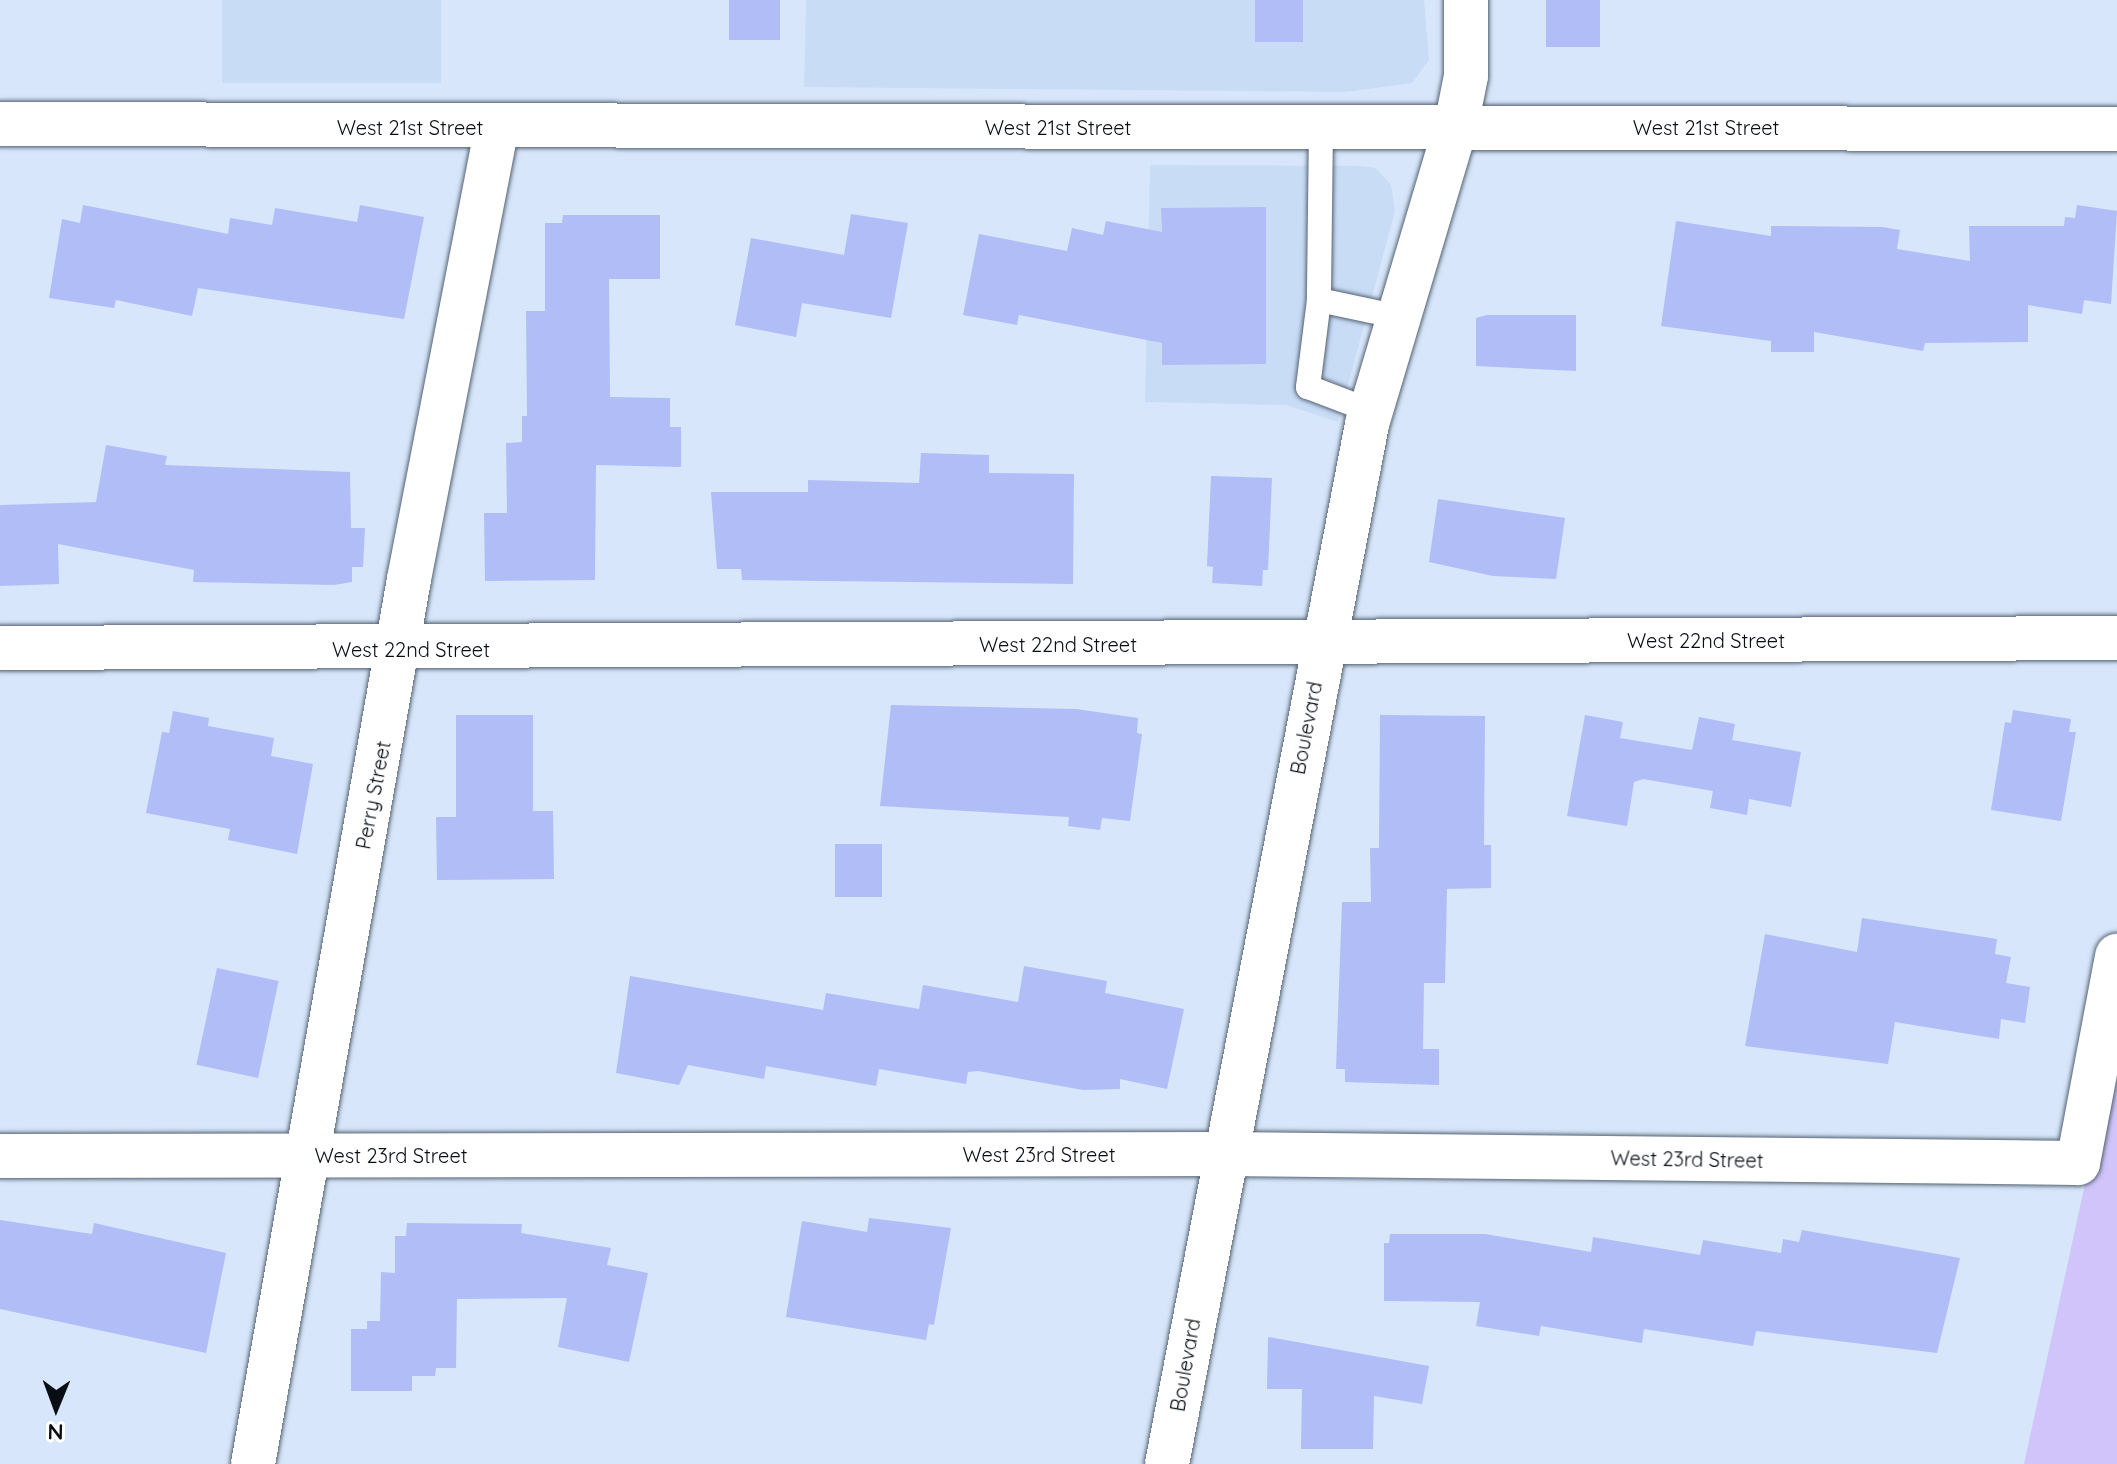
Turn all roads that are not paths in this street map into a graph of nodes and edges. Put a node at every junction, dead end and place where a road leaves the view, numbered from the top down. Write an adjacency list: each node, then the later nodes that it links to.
1 (1466, 0): 3 (street, Boulevard)
2 (0, 124): 5 (street, West 21st Street)
3 (1456, 126): 4 (street, West 21st Street); 6 (street, West 21st Street); 8 (street, Boulevard)
4 (1321, 127): 5 (street, West 21st Street); 7 (lane)
5 (497, 128): 13 (street, Perry Street)
6 (2117, 129)
7 (1319, 300): 8 (lane); 9 (lane)
8 (1399, 317): 9 (street, Boulevard)
9 (1371, 411): 11 (street, Boulevard)
10 (2117, 638): 11 (street, West 22nd Street)
11 (1322, 642): 13 (street, West 22nd Street); 15 (street, Boulevard)
12 (0, 648): 13 (street, West 22nd Street)
13 (398, 650): 17 (street, Perry Street)
14 (2117, 956): 15 (street, West 23rd Street)
15 (1224, 1154): 17 (street, West 23rd Street); 19 (street, Boulevard)
16 (0, 1156): 17 (street, West 23rd Street)
17 (305, 1156): 18 (street, Perry Street)
18 (253, 1464)
19 (1167, 1464)

